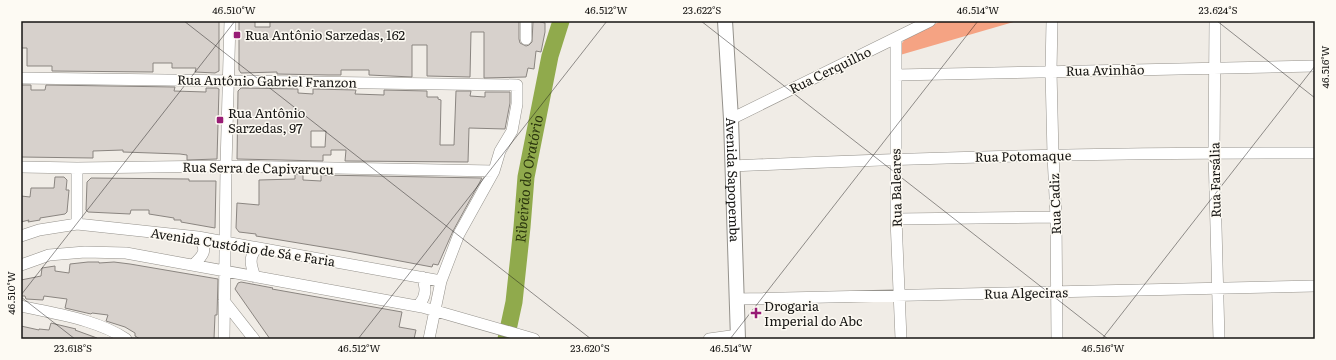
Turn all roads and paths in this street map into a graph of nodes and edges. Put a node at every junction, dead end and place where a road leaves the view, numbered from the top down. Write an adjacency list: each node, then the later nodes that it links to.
1 (230, 21): 14 (street)
2 (526, 21): 8 (street)
3 (725, 21): 15 (main road, Avenida Sapopemba)
4 (930, 21): 7 (street, Rua Cerquilho)
5 (1052, 21): 11 (street, Rua Cadiz)
6 (1215, 21): 10 (street, Rua Farsália)
7 (896, 38): 12 (street, Rua Baleares); 15 (street, Rua Cerquilho)
8 (526, 39)
9 (1315, 66): 10 (street, Rua Avinhão)
10 (1216, 68): 11 (street, Rua Avinhão); 16 (street, Rua Farsália)
11 (1052, 71): 12 (street, Rua Avinhão); 18 (street, Rua Cadiz)
12 (896, 75): 19 (street, Rua Baleares)
13 (21, 78): 14 (street, Rua Antônio Gabriel Franzon)
14 (229, 80): 20 (street); 24 (street, Rua Antônio Gabriel Franzon)
15 (731, 120): 21 (main road, Avenida Sapopemba)
16 (1214, 152): 17 (street, Rua Potomaque); 18 (street, Rua Potomaque); 39 (street, Rua Farsália)
17 (1315, 152)
18 (1053, 155): 19 (street, Rua Potomaque); 25 (street, Rua Cadiz)
19 (895, 158): 21 (street, Rua Potomaque); 26 (street, Rua Baleares)
20 (226, 166): 23 (street, Rua Serra de Capivarucu); 24 (street, Rua Serra de Capivarucu); 30 (street)
21 (732, 166): 42 (main road, Avenida Sapopemba)
22 (21, 167): 23 (street, Rua Serra de Capivarucu)
23 (77, 168): 27 (street)
24 (494, 172): 37 (street)
25 (1056, 217): 26 (street); 40 (street, Rua Cadiz)
26 (896, 219): 41 (street, Rua Baleares)
27 (77, 224): 28 (street, Avenida Custódio de Sá e Faria); 29 (street, Avenida Custódio de Sá e Faria)
28 (21, 236)
29 (198, 237): 30 (street, Avenida Custódio de Sá e Faria); 33 (street)
30 (225, 242): 31 (street, Avenida Custódio de Sá e Faria); 34 (street)
31 (257, 248): 35 (street); 36 (street, Avenida Custódio de Sá e Faria)
32 (21, 265): 33 (street, Avenida Custódio de Sá e Faria)
33 (193, 265): 34 (street, Avenida Custódio de Sá e Faria)
34 (224, 272): 35 (street, Avenida Custódio de Sá e Faria); 43 (street)
35 (255, 277): 45 (street, Avenida Custódio de Sá e Faria)
36 (422, 277): 37 (street, Avenida Custódio de Sá e Faria); 45 (street)
37 (440, 281): 46 (street)
38 (1315, 286): 39 (street, Rua Algeciras)
39 (1218, 288): 40 (street, Rua Algeciras); 56 (street, Rua Farsália)
40 (1056, 292): 41 (street, Rua Algeciras); 55 (street, Rua Cadiz)
41 (900, 295): 42 (street, Rua Algeciras); 54 (street, Rua Baleares)
42 (737, 299): 47 (main road, Avenida Sapopemba)
43 (224, 301): 49 (street); 50 (street)
44 (21, 306): 48 (street)
45 (417, 306): 46 (street, Avenida Custódio de Sá e Faria)
46 (435, 311): 51 (street); 52 (street, Avenida Custódio de Sá e Faria)
47 (738, 337): 53 (street)
48 (126, 339)
49 (224, 339)
50 (254, 339)
51 (429, 339)
52 (534, 339)
53 (709, 339)
54 (901, 339)
55 (1057, 339)
56 (1219, 339)

